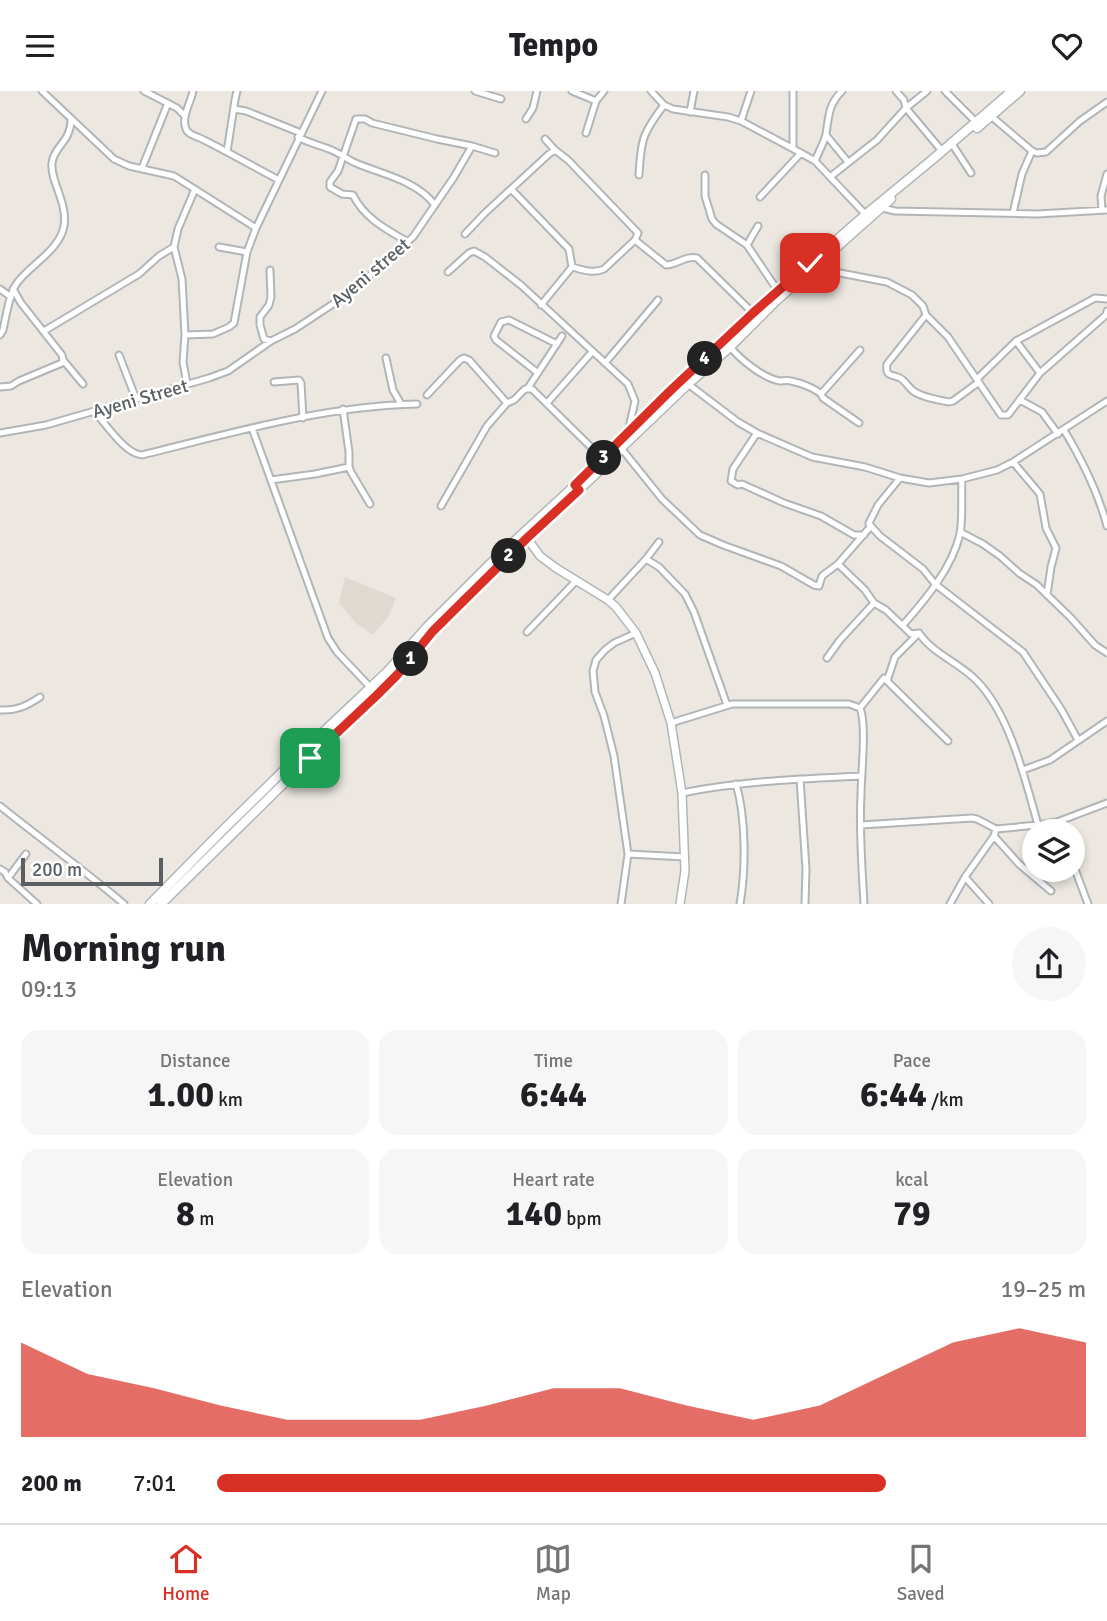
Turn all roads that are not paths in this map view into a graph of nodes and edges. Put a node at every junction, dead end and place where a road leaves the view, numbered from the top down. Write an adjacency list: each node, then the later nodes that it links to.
1 (144, 91): 23 (street)
2 (194, 91): 28 (street)
3 (237, 91): 26 (street)
4 (322, 91): 35 (street)
5 (475, 91): 20 (street)
6 (537, 91): 31 (street)
7 (572, 91): 21 (street)
8 (604, 91): 21 (street)
9 (651, 91): 24 (street)
10 (694, 91): 27 (street)
11 (751, 91): 32 (street)
12 (793, 91): 40 (street)
13 (842, 91): 36 (street)
14 (896, 91): 25 (street)
15 (927, 91): 25 (street)
16 (945, 91): 33 (street)
17 (1012, 91): 33 (main road)
18 (1020, 91): 29 (main road)
19 (45, 92): 30 (street)
20 (501, 99)
21 (596, 101): 34 (street)
22 (1107, 102): 43 (street)
23 (168, 103): 28 (street); 50 (street)
24 (664, 105): 27 (street); 53 (street)
25 (906, 108): 42 (street); 49 (street)
26 (234, 109): 35 (street); 44 (street)
27 (690, 112): 32 (street)
28 (185, 116): 44 (street)
29 (991, 116): 39 (main road); 43 (street)
30 (71, 119): 50 (street); 79 (street)
31 (526, 120)
32 (741, 121): 40 (street)
33 (976, 122): 42 (main road)
34 (586, 133)
35 (300, 135): 47 (street); 56 (street)
36 (826, 135): 48 (street); 49 (street)
37 (545, 139): 41 (street)
38 (472, 146): 45 (street); 47 (street); 60 (street, Ayeni street)
39 (954, 147): 51 (street); 61 (main road)
40 (793, 148): 46 (street)
41 (555, 150): 58 (street); 68 (street)
42 (942, 151): 64 (main road)
43 (1032, 151): 63 (street)
44 (227, 152): 56 (street)
45 (495, 153)
46 (801, 153): 48 (street); 59 (street)
47 (344, 156): 60 (street); 69 (street)
48 (814, 161): 55 (street)
49 (848, 162): 55 (street)
50 (142, 168): 57 (street)
51 (971, 173)
52 (1107, 174): 62 (street)
53 (639, 175)
54 (705, 175): 70 (street)
55 (830, 177): 64 (street)
56 (279, 180): 66 (street)
57 (195, 189): 66 (street); 71 (street)
58 (512, 189): 67 (street); 74 (street)
59 (760, 197)
60 (435, 205): 69 (street, Ayeni street)
61 (882, 208): 63 (street); 64 (main road)
62 (1104, 210): 63 (street)
63 (1013, 213)
64 (868, 216): 75 (main road); 80 (main road)
65 (758, 226): 70 (street)
66 (256, 227): 73 (street)
67 (466, 234)
68 (635, 240): 74 (street); 86 (street)
69 (408, 242): 92 (street, Ayeni street)
70 (747, 245): 80 (street)
71 (174, 247): 88 (street); 90 (street)
72 (219, 247): 73 (street)
73 (247, 253): 90 (street)
74 (572, 267): 84 (street)
75 (814, 268): 87 (street); 95 (main road)
76 (270, 271): 92 (street)
77 (448, 272): 84 (street)
78 (0, 289): 81 (street)
79 (13, 289): 81 (street); 88 (street)
80 (778, 291): 86 (main road)
81 (11, 297): 89 (street)
82 (1107, 299): 93 (street)
83 (658, 300): 101 (street)
84 (541, 305): 97 (street)
85 (1107, 311): 103 (street)
86 (753, 313): 127 (main road)
87 (926, 315): 105 (street); 105 (street)
88 (44, 331): 100 (street)
89 (0, 335)
90 (185, 335): 107 (street)
91 (562, 336): 94 (street)
92 (271, 341): 107 (street, Ayeni Street)
93 (1016, 341): 103 (street); 105 (street)
94 (557, 344): 102 (street); 102 (street)
95 (730, 347): 108 (main road); 111 (street)
96 (860, 350): 111 (street)
97 (592, 352): 101 (street); 117 (street)
98 (119, 355): 113 (street)
99 (386, 358): 118 (street)
100 (63, 359): 106 (street); 109 (street)
101 (605, 363): 127 (street)
102 (538, 373): 110 (street)
103 (1040, 373): 114 (street)
104 (274, 381): 122 (street)
105 (978, 381): 114 (street)
106 (83, 384)
107 (187, 384): 113 (street, Ayeni Street)
108 (688, 384): 128 (street); 129 (main road)
109 (0, 387)
110 (528, 388): 116 (street); 117 (street)
111 (821, 394): 123 (street)
112 (427, 395): 116 (street)
113 (136, 399): 121 (street, Ayeni Street)
114 (1020, 400): 125 (street)
115 (1107, 401): 125 (street)
116 (507, 403): 138 (street)
117 (547, 403): 130 (street)
118 (401, 404): 119 (street); 120 (street)
119 (417, 404)
120 (343, 409): 122 (street); 132 (street)
121 (94, 411): 124 (street); 126 (street, Ayeni Street)
122 (303, 418): 124 (street)
123 (859, 423)
124 (252, 428): 135 (street)
125 (1061, 432): 131 (street); 140 (street)
126 (0, 433)
127 (628, 433): 130 (main road)
128 (757, 433): 133 (street); 142 (street)
129 (621, 448): 136 (main road); 146 (street)
130 (603, 459): 136 (main road)
131 (1013, 462): 134 (street); 149 (street)
132 (349, 467): 135 (street); 137 (street)
133 (900, 478): 134 (street); 139 (street)
134 (962, 479): 141 (street)
135 (271, 480): 160 (street)
136 (577, 488): 143 (main road); 153 (main road)
137 (370, 504)
138 (441, 506)
139 (869, 523): 142 (street); 148 (street)
140 (1107, 526)
141 (960, 532): 148 (street); 149 (street)
142 (863, 535): 146 (street)
143 (527, 538): 147 (street); 153 (main road)
144 (659, 542): 145 (street)
145 (646, 559): 150 (street); 162 (street)
146 (838, 564): 151 (street)
147 (576, 581): 150 (street); 154 (street)
148 (935, 583): 152 (street); 167 (street)
149 (1047, 595): 157 (street)
150 (608, 600): 155 (street)
151 (874, 603): 152 (street); 158 (street)
152 (903, 625): 156 (street)
153 (431, 629): 160 (main road); 189 (main road)
154 (527, 632)
155 (636, 633): 166 (street); 182 (street)
156 (919, 633): 159 (street); 169 (street)
157 (1107, 653)
158 (827, 658)
159 (887, 681): 163 (street); 168 (street)
160 (371, 688): 189 (main road)
161 (40, 697): 164 (street)
162 (727, 705): 163 (street); 166 (street)
163 (860, 708): 170 (street)
164 (0, 710)
165 (1107, 721): 167 (street)
166 (671, 723): 173 (street)
167 (1078, 740): 169 (street)
168 (948, 741)
169 (1023, 770): 176 (street)
170 (862, 776): 171 (street); 178 (street)
171 (800, 779): 172 (street); 195 (street)
172 (736, 784): 173 (street); 194 (street)
173 (682, 793): 183 (street)
174 (1107, 804): 177 (street)
175 (0, 806): 191 (street)
176 (1036, 819)
177 (1065, 819)
178 (861, 825): 180 (street); 196 (street)
179 (1022, 828): 180 (street)
180 (995, 833): 185 (street); 188 (street)
181 (26, 854): 186 (street)
182 (628, 854): 183 (street); 192 (street)
183 (685, 857): 193 (street)
184 (0, 869): 186 (street)
185 (965, 877): 197 (street); 198 (street)
186 (8, 878): 190 (street)
187 (1080, 882): 199 (street)
188 (1051, 891)
189 (155, 902)
190 (37, 904)
191 (124, 904)
192 (621, 904)
193 (680, 904)
194 (740, 904)
195 (805, 904)
196 (864, 904)
197 (950, 904)
198 (989, 904)
199 (1088, 904)

